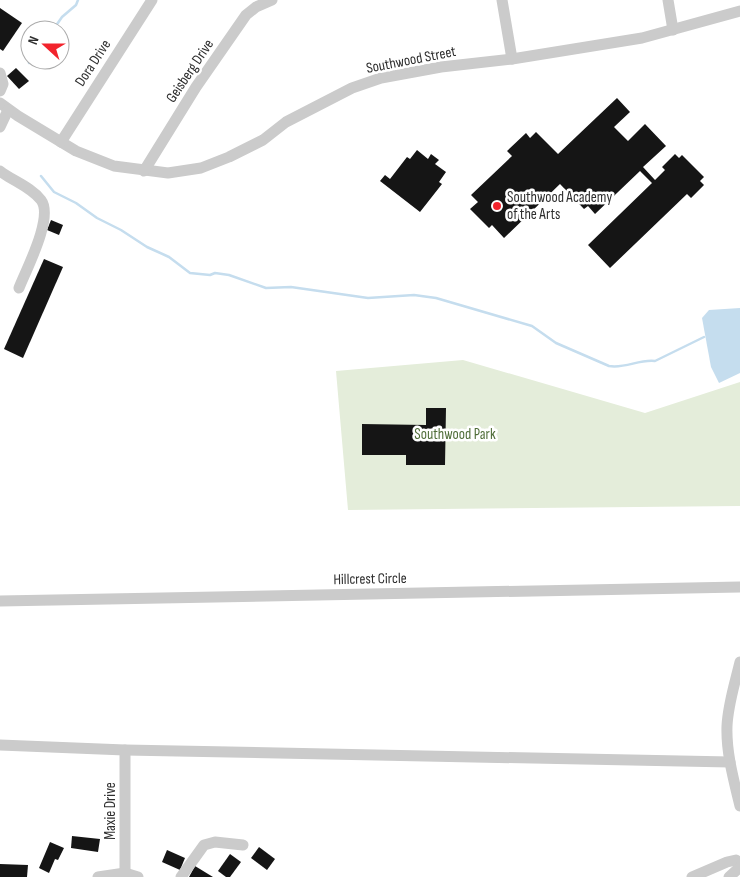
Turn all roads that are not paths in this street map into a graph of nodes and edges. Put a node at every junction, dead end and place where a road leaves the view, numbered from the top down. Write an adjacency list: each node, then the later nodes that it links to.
1 (152, 0): 12 (street, Dora Drive)
2 (272, 0): 13 (street, Geisberg Drive)
3 (502, 0): 7 (street)
4 (668, 0): 6 (street)
5 (740, 11): 6 (street, Southwood Street)
6 (673, 30): 7 (street, Southwood Street)
7 (512, 59): 13 (street, Southwood Street)
8 (0, 73): 9 (street)
9 (0, 91)
10 (4, 107): 11 (street); 12 (street, Southwood Street)
11 (0, 127)
12 (60, 142): 13 (street, Southwood Street)
13 (144, 171)
14 (0, 172): 15 (street)
15 (19, 288)
16 (740, 587): 17 (street, Hillcrest Circle)
17 (0, 601)
18 (740, 662): 21 (street)
19 (0, 745): 20 (street)
20 (125, 750): 21 (street); 25 (street, Maxie Drive)
21 (730, 762): 22 (street)
22 (740, 806)
23 (244, 845): 28 (street)
24 (740, 866): 29 (street); 30 (street)
25 (125, 873): 26 (street); 27 (street)
26 (98, 877)
27 (138, 877)
28 (181, 877)
29 (692, 877)
30 (729, 877)

